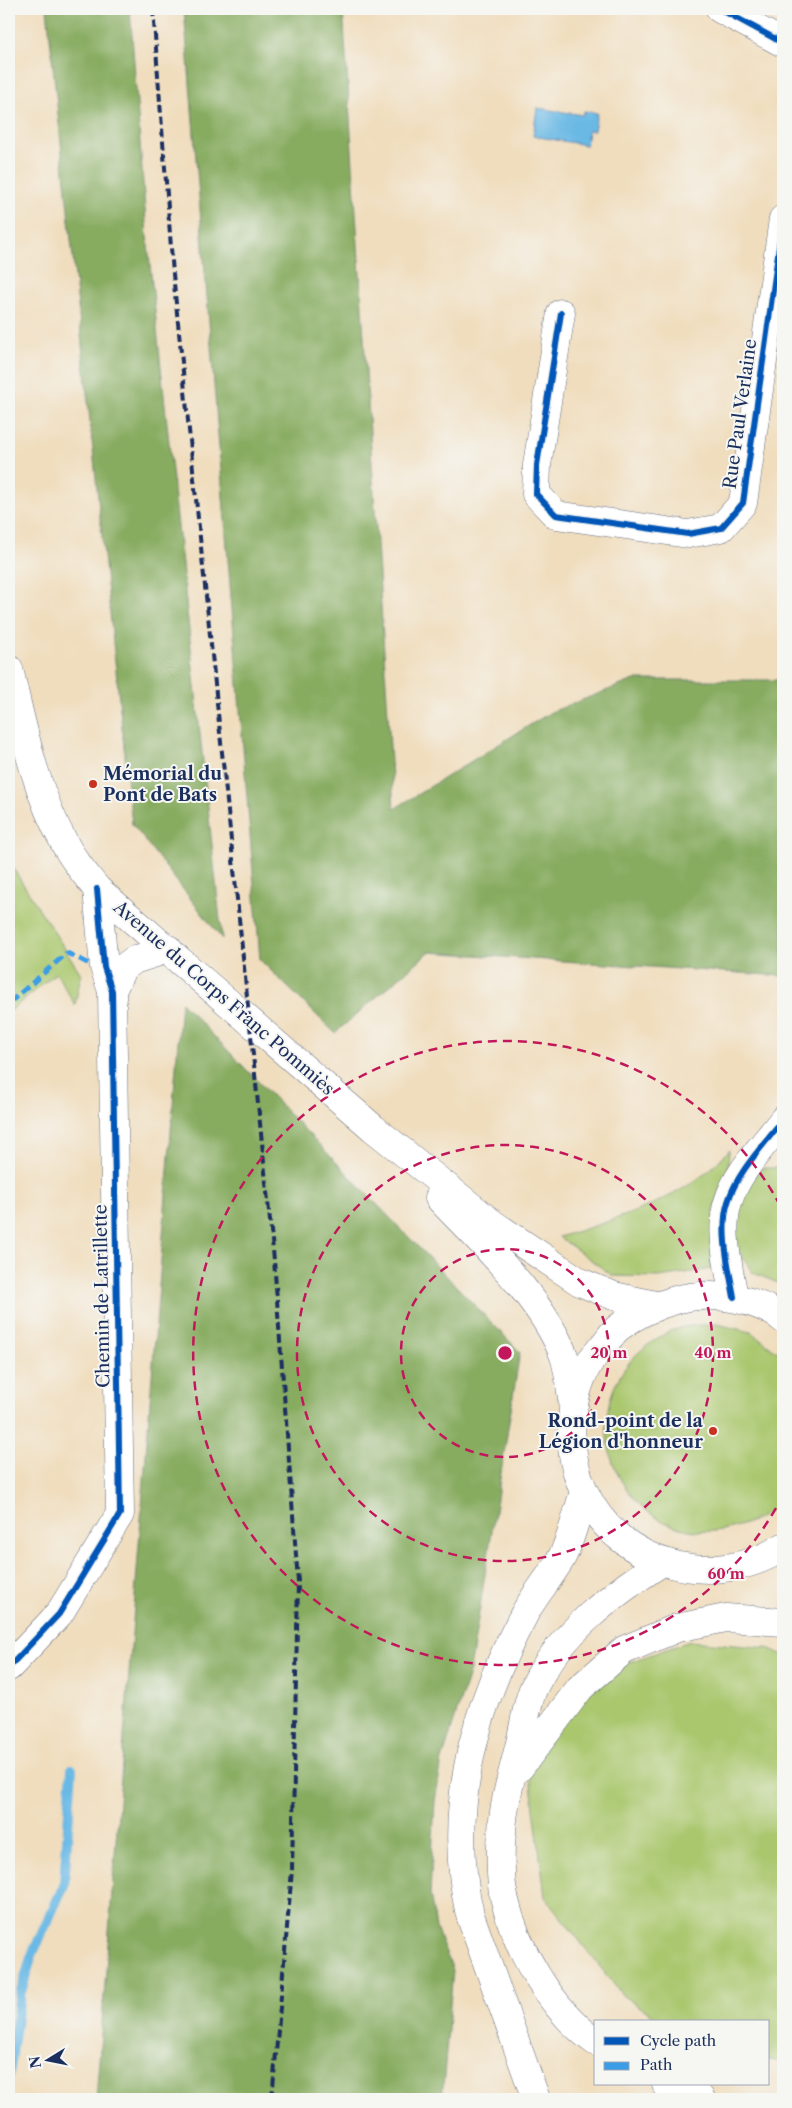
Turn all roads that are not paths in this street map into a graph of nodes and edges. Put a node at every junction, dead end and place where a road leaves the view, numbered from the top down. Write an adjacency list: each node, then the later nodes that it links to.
1 (720, 9): 2 (main road)
2 (783, 43)
3 (783, 218): 4 (main road, Rue Paul Verlaine)
4 (561, 313)
5 (9, 668): 6 (main road, Avenue du Corps Franc Pommiès)
6 (98, 889): 7 (main road, Avenue du Corps Franc Pommiès); 8 (main road, Chemin de Latrillette)
7 (168, 949): 8 (main road, Chemin de Latrillette); 10 (main road, Avenue du Corps Franc Pommiès)
8 (112, 991): 19 (main road, Chemin de Latrillette)
9 (783, 1120): 11 (main road)
10 (373, 1128): 12 (main road, Avenue du Corps Franc Pommiès); 14 (main road, Avenue du Corps Franc Pommiès)
11 (734, 1297): 12 (main road); 13 (main road)
12 (655, 1305): 14 (main road)
13 (781, 1314)
14 (573, 1405): 15 (main road)
15 (584, 1492): 17 (main road); 23 (main road)
16 (778, 1555): 17 (main road)
17 (662, 1562): 20 (main road)
18 (783, 1622): 20 (main road)
19 (9, 1667)
20 (510, 1780): 21 (main road)
21 (594, 2041)
22 (671, 2086): 24 (main road)
23 (536, 2099)
24 (701, 2099)

